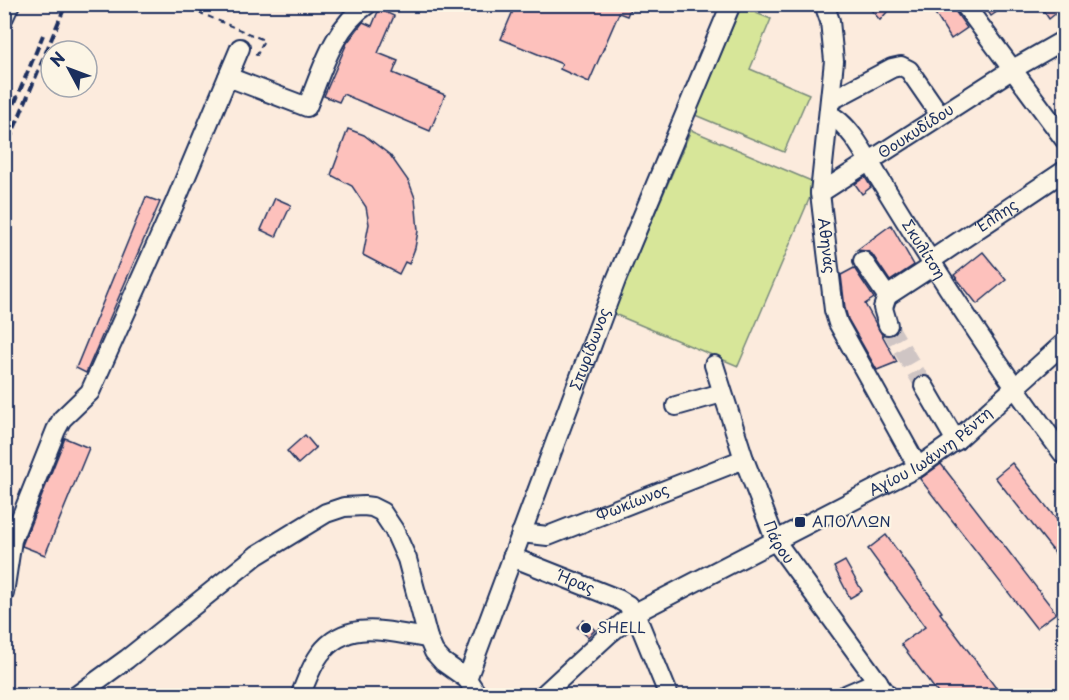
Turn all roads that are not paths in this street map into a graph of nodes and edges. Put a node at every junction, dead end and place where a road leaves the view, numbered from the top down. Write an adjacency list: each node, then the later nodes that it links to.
1 (10, 4): 6 (street)
2 (368, 4): 10 (street)
3 (731, 4): 31 (street, Σπυρίδωνος)
4 (824, 4): 11 (street, Αθηνάς)
5 (964, 4): 9 (street)
6 (4, 17)
7 (1065, 40): 9 (street, Θουκυδίδου)
8 (249, 51): 10 (street)
9 (1013, 69): 12 (street, Θουκυδίδου); 13 (street)
10 (228, 77): 36 (street)
11 (830, 108): 12 (street); 14 (street, Σκυλίτση); 16 (street, Αθηνάς)
12 (940, 116): 14 (street, Θουκυδίδου)
13 (1065, 139)
14 (868, 160): 16 (street, Θουκυδίδου); 18 (street, Σκυλίτση)
15 (1065, 171): 18 (street, Έλλης)
16 (820, 193): 30 (street, Αθηνάς)
17 (863, 261): 19 (street)
18 (931, 264): 19 (street, Έλλης); 24 (street, Σκυλίτση)
19 (887, 296): 20 (street)
20 (888, 325)
21 (1065, 343): 24 (street, Αγίου Ιωάννη Ρέντη)
22 (714, 365): 25 (street, Πάρου)
23 (924, 386): 27 (street)
24 (1015, 389): 27 (street, Αγίου Ιωάννη Ρέντη); 28 (street, Σκυλίτση)
25 (723, 393): 26 (street); 29 (street, Πάρου)
26 (676, 406)
27 (956, 441): 30 (street, Αγίου Ιωάννη Ρέντη)
28 (1065, 455)
29 (744, 459): 32 (street, Φωκίωνος); 33 (street, Πάρου)
30 (918, 467): 33 (street, Αγίου Ιωάννη Ρέντη)
31 (521, 533): 32 (street, Φωκίωνος); 34 (street, Σπυρίδωνος)
32 (548, 536): 35 (street)
33 (776, 542): 37 (street, Αγίου Ιωάννη Ρέντη); 40 (street, Πάρου)
34 (512, 557): 35 (street, Ήρας); 39 (street, Σπυρίδωνος)
35 (537, 566): 37 (street, Ήρας)
36 (4, 593)
37 (635, 613): 44 (street, Αγίου Ιωάννη Ρέντη); 45 (street)
38 (428, 638): 39 (street); 41 (street); 42 (street)
39 (467, 679): 43 (street)
40 (883, 688): 46 (street)
41 (76, 696)
42 (300, 696)
43 (478, 696)
44 (542, 696)
45 (669, 696)
46 (843, 696)

